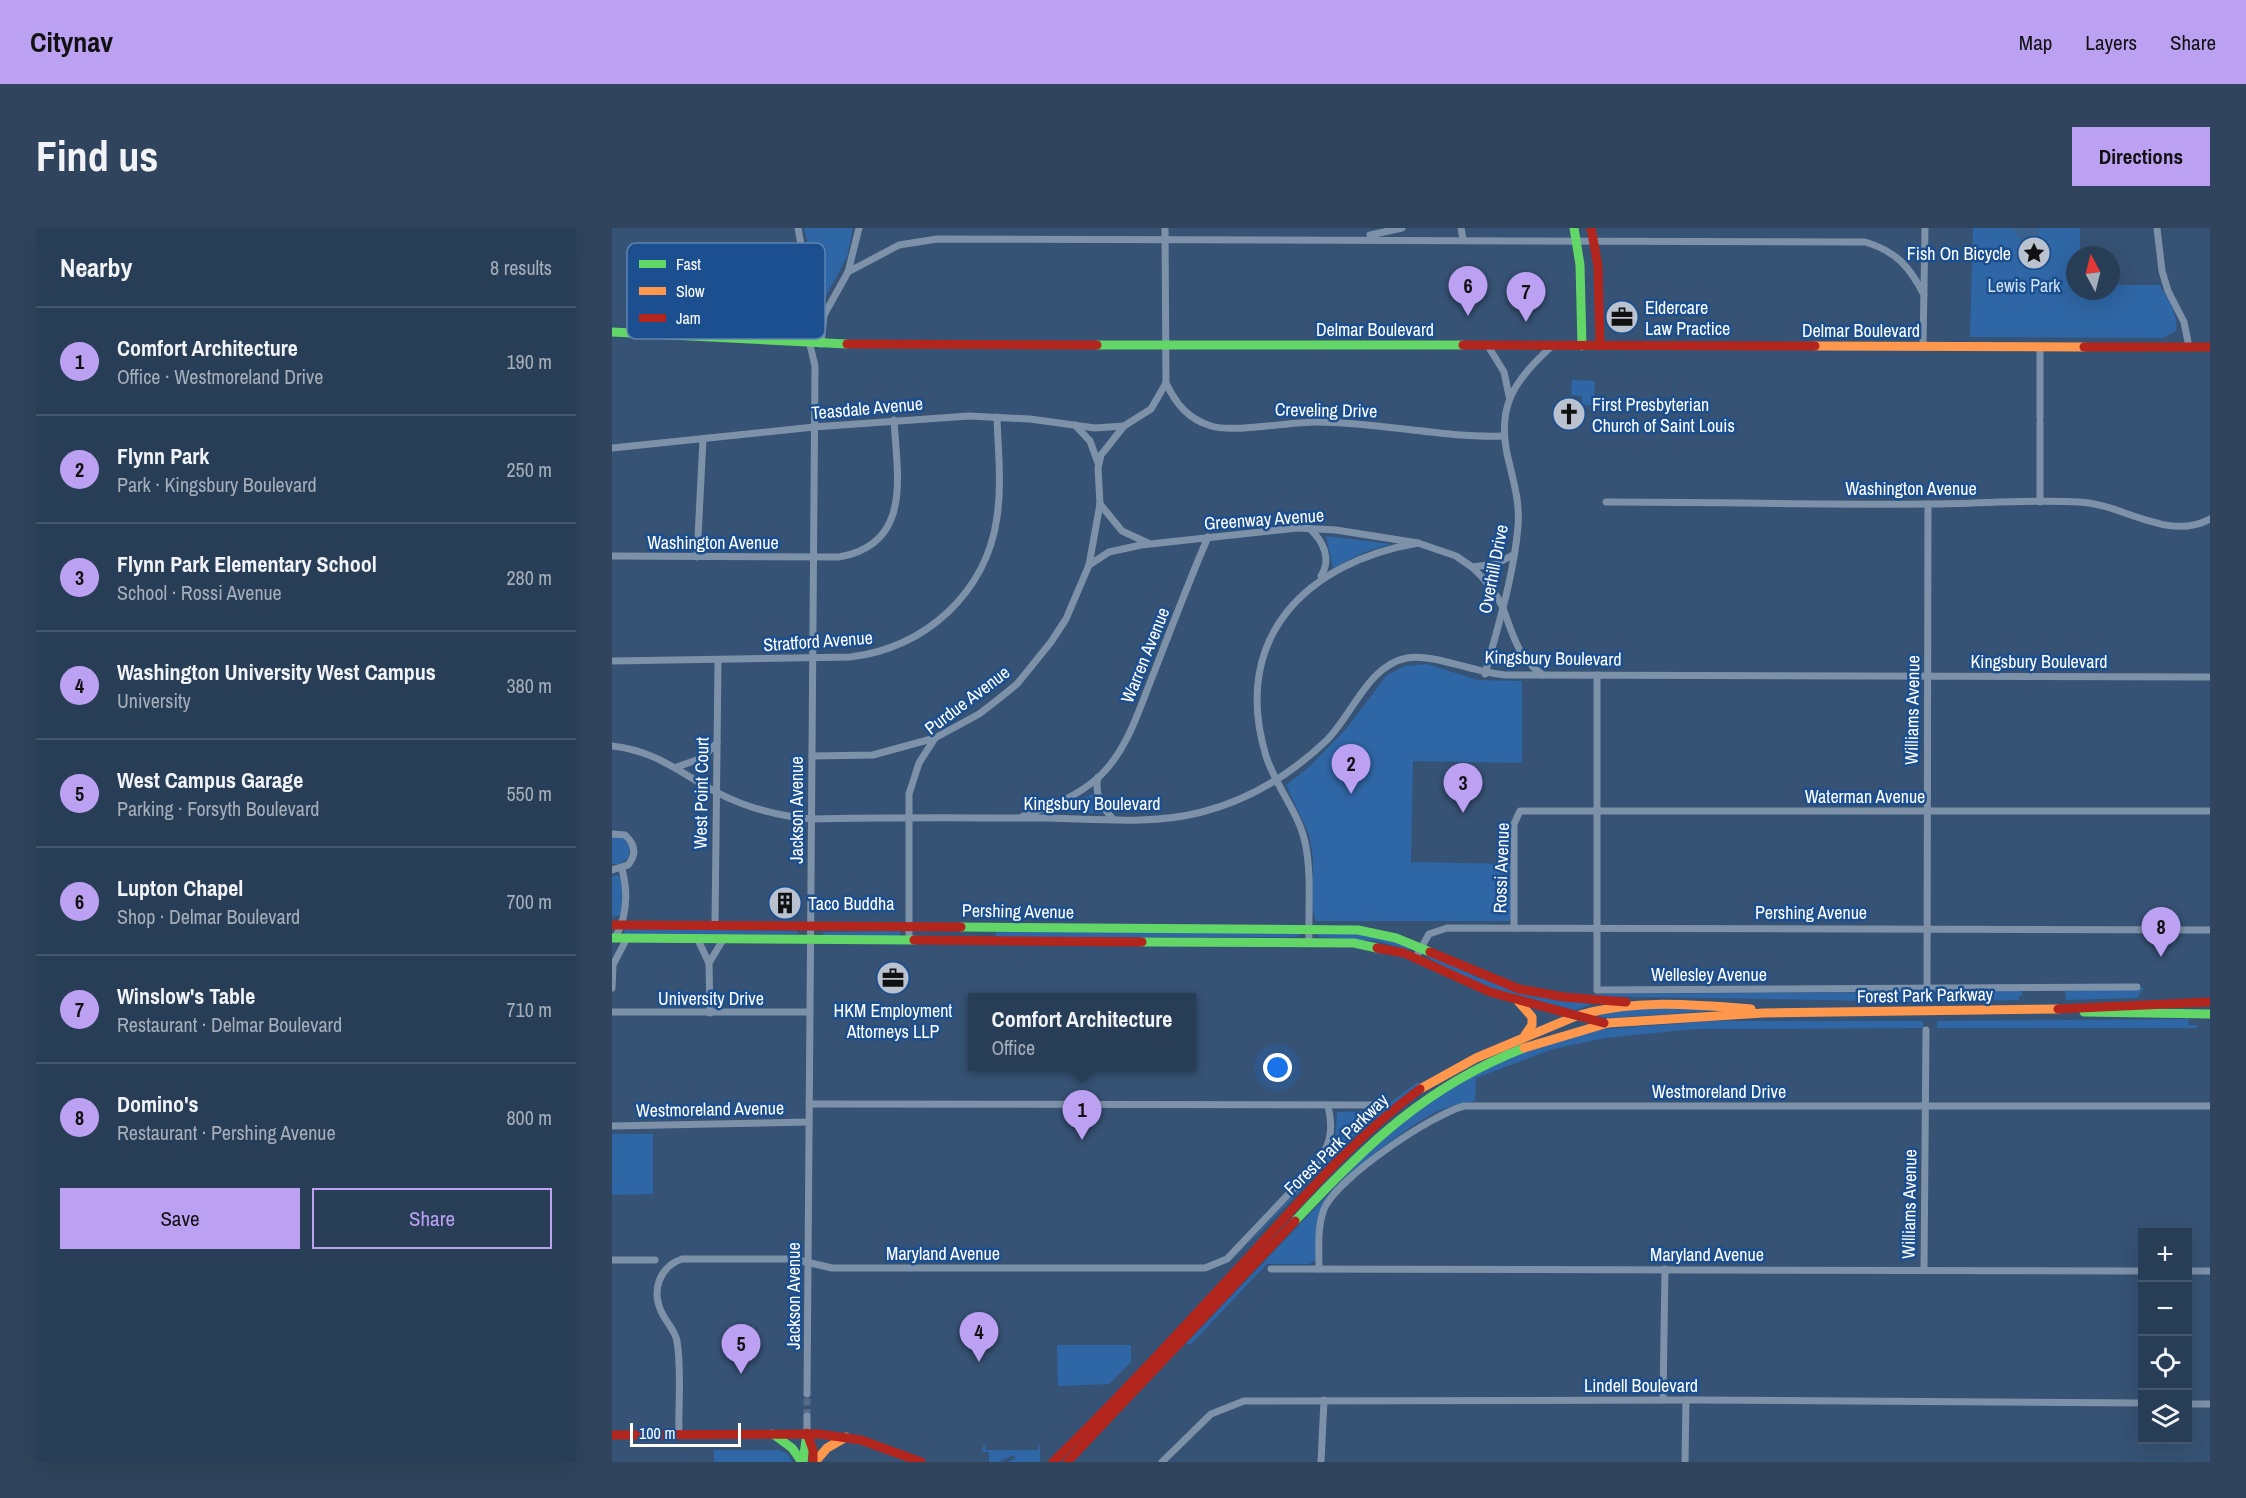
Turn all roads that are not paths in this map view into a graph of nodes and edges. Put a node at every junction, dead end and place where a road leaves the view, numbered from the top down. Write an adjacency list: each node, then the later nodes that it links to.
1 (798, 228): 15 (street, Jackson Avenue)
2 (859, 228): 16 (street)
3 (1166, 228): 12 (street)
4 (1402, 228): 10 (street)
5 (1461, 228): 11 (street)
6 (1574, 228): 13 (main road)
7 (1591, 228): 14 (main road)
8 (1925, 228): 17 (street)
9 (2157, 228): 33 (street)
10 (1341, 239): 11 (street); 12 (street)
11 (1463, 239): 13 (street)
12 (1165, 240): 16 (street); 26 (street)
13 (1576, 240): 14 (street); 29 (main road)
14 (1594, 240): 17 (street); 30 (main road)
15 (801, 243)
16 (848, 272): 18 (street)
17 (1924, 295): 31 (street)
18 (825, 313)
19 (612, 332): 20 (main road, Delmar Boulevard)
20 (627, 333)
21 (728, 339): 24 (main road, Delmar Boulevard)
22 (809, 339): 24 (street, Jackson Avenue)
23 (822, 339): 25 (street)
24 (810, 344): 25 (main road, Delmar Boulevard); 41 (street, Jackson Avenue)
25 (821, 344): 26 (main road, Delmar Boulevard)
26 (1165, 346): 27 (main road, Delmar Boulevard); 35 (street)
27 (1488, 346): 28 (main road, Delmar Boulevard); 36 (street, Overhill Drive)
28 (1552, 346): 29 (main road, Delmar Boulevard); 36 (street, Overhill Drive)
29 (1582, 346): 30 (main road, Delmar Boulevard)
30 (1600, 346): 31 (main road, Delmar Boulevard)
31 (1923, 347): 32 (main road, Delmar Boulevard)
32 (2040, 347): 33 (main road, Delmar Boulevard); 47 (street)
33 (2189, 347): 34 (main road, Delmar Boulevard)
34 (2210, 347)
35 (1166, 383): 40 (street); 42 (street, Creveling Drive)
36 (1509, 398): 42 (street, Overhill Drive)
37 (997, 417): 38 (street, Teasdale Avenue); 39 (street, Teasdale Avenue); 63 (street, Stratford Avenue)
38 (894, 420): 41 (street, Teasdale Avenue); 58 (street, Washington Avenue)
39 (1075, 425): 40 (street, Teasdale Avenue); 45 (street, Purdue Avenue)
40 (1124, 426): 45 (street)
41 (814, 427): 43 (street, Teasdale Avenue); 58 (street, Jackson Avenue)
42 (1504, 436): 55 (street, Overhill Drive)
43 (703, 439): 44 (street, Teasdale Avenue); 57 (street)
44 (612, 448)
45 (1099, 464): 48 (street, Purdue Avenue)
46 (1606, 502): 49 (street, Washington Avenue)
47 (2040, 502): 49 (street, Washington Avenue); 50 (street, Washington Avenue)
48 (1100, 504): 53 (street, Greenway Avenue); 59 (street, Purdue Avenue)
49 (1928, 504): 69 (street, Williams Avenue)
50 (2210, 519)
51 (1310, 529): 52 (street, Greenway Avenue); 54 (street, Greenway Avenue); 61 (street)
52 (1208, 537): 53 (street, Greenway Avenue); 76 (street, Warren Avenue)
53 (1151, 543): 59 (street, Greenway Avenue)
54 (1418, 543): 60 (street, Greenway Avenue); 61 (street)
55 (1513, 555): 60 (street); 62 (street, Overhill Drive)
56 (612, 556): 57 (street, Washington Avenue)
57 (697, 557): 58 (street, Washington Avenue)
58 (813, 557): 63 (street, Jackson Avenue)
59 (1089, 565): 71 (street, Purdue Avenue)
60 (1472, 567): 62 (street)
61 (1320, 579): 77 (street)
62 (1503, 608): 66 (street, Overhill Drive); 67 (street)
63 (813, 658): 65 (street, Stratford Avenue); 74 (street, Jackson Avenue)
64 (612, 661): 65 (street, Stratford Avenue)
65 (718, 661): 72 (street, West Point Court)
66 (1485, 674): 67 (street, Kingsbury Boulevard); 77 (street, Kingsbury Boulevard)
67 (1543, 675): 68 (street, Kingsbury Boulevard)
68 (1597, 675): 69 (street, Kingsbury Boulevard); 80 (street, Wellesley Avenue)
69 (1928, 676): 70 (street, Kingsbury Boulevard); 81 (street, Williams Avenue)
70 (2210, 677)
71 (935, 738): 74 (street); 83 (street, Purdue Avenue)
72 (717, 742): 75 (street); 78 (street, West Point Court)
73 (612, 746): 75 (street, Kingsbury Boulevard)
74 (812, 756): 85 (street, Jackson Avenue)
75 (677, 767): 78 (street, Kingsbury Boulevard)
76 (1098, 777): 84 (street, Warren Avenue); 86 (street)
77 (1276, 780): 86 (street, Kingsbury Boulevard); 96 (street)
78 (716, 792): 85 (street, Kingsbury Boulevard); 91 (street, West Point Court)
79 (1520, 811): 80 (street, Waterman Avenue); 94 (street, Rossi Avenue)
80 (1596, 811): 81 (street, Waterman Avenue); 97 (street, Wellesley Avenue)
81 (1926, 811): 82 (street, Waterman Avenue); 95 (street, Williams Avenue)
82 (2210, 811)
83 (909, 818): 84 (street, Kingsbury Boulevard); 85 (street, Kingsbury Boulevard); 93 (street, Purdue Avenue)
84 (1018, 818): 86 (street, Kingsbury Boulevard)
85 (811, 819): 92 (street, Jackson Avenue)
86 (1113, 819)
87 (612, 834): 88 (street)
88 (622, 869): 89 (street); 90 (street)
89 (612, 870)
90 (617, 925): 91 (main road, Pershing Avenue); 99 (street)
91 (715, 925): 92 (main road, Pershing Avenue)
92 (811, 926): 93 (main road, Pershing Avenue); 103 (street, Jackson Avenue)
93 (909, 926): 96 (main road, Pershing Avenue); 104 (street, Purdue Avenue)
94 (1514, 928): 97 (street, Pershing Avenue); 106 (street, Pershing Avenue)
95 (1927, 928): 97 (street, Pershing Avenue); 98 (street, Pershing Avenue); 112 (street, Williams Avenue)
96 (1309, 929): 105 (street); 106 (main road, Pershing Avenue)
97 (1596, 929): 112 (street, Wellesley Avenue)
98 (2210, 930)
99 (613, 936): 100 (main road, Pershing Avenue)
100 (627, 938): 101 (main road, Pershing Avenue); 109 (street)
101 (697, 938): 102 (main road, Pershing Avenue); 108 (street)
102 (724, 938): 103 (main road, Pershing Avenue); 108 (street)
103 (811, 939): 104 (main road, Pershing Avenue); 118 (street, Jackson Avenue)
104 (909, 939): 105 (main road, Pershing Avenue)
105 (1309, 942): 107 (main road, Pershing Avenue)
106 (1421, 946): 107 (street, Pershing Avenue); 115 (main road, Pershing Avenue)
107 (1416, 957): 113 (main road, Pershing Avenue)
108 (709, 963): 120 (street)
109 (613, 964): 111 (street)
110 (2137, 987): 112 (street, Wellesley Avenue)
111 (612, 988)
112 (1927, 988)
113 (1518, 1001): 122 (main road, Pershing Avenue); 125 (main road)
114 (2210, 1002): 116 (main road, Forest Park Parkway)
115 (1638, 1003): 119 (main road, Forest Park Parkway); 122 (main road, Forest Park Parkway)
116 (2051, 1010): 119 (main road, Forest Park Parkway); 121 (main road, Forest Park Parkway)
117 (612, 1012): 120 (street, University Drive)
118 (810, 1012): 120 (street, University Drive); 126 (street, Jackson Avenue)
119 (1800, 1012): 123 (main road, Forest Park Parkway)
120 (710, 1013)
121 (2210, 1014)
122 (1576, 1016): 123 (main road, Pershing Avenue); 125 (main road, Forest Park Parkway)
123 (1608, 1023): 143 (main road, Forest Park Parkway)
124 (1926, 1030): 129 (street, Williams Avenue)
125 (1523, 1036): 143 (main road, Forest Park Parkway)
126 (809, 1104): 128 (street); 131 (street, Jackson Avenue)
127 (1379, 1105): 128 (street)
128 (1328, 1106): 135 (street, Maryland Avenue)
129 (1925, 1106): 130 (street, Westmoreland Drive); 137 (street, Westmoreland Drive); 139 (street, Williams Avenue)
130 (2210, 1106)
131 (809, 1122): 132 (street, Westmoreland Avenue); 135 (street, Jackson Avenue)
132 (612, 1126)
133 (612, 1260): 134 (street)
134 (655, 1260)
135 (808, 1264): 144 (street, Jackson Avenue); 154 (street, Maryland Avenue)
136 (1271, 1269): 137 (street, Maryland Avenue)
137 (1319, 1269): 138 (street, Maryland Avenue)
138 (1665, 1269): 139 (street, Maryland Avenue); 146 (street)
139 (1924, 1270): 140 (street, Maryland Avenue)
140 (2138, 1271)
141 (2192, 1271): 142 (street)
142 (2210, 1271)
143 (1134, 1387): 160 (main road, Forest Park Parkway); 161 (main road, Forest Park Parkway)
144 (807, 1394)
145 (1324, 1400): 146 (street, Lindell Boulevard); 162 (street, Lindell Boulevard); 163 (street)
146 (1663, 1400): 147 (street, Lindell Boulevard)
147 (1686, 1400): 148 (street, Lindell Boulevard); 164 (street)
148 (2138, 1403)
149 (2192, 1404): 150 (street)
150 (2210, 1404)
151 (807, 1416): 153 (street)
152 (771, 1433): 153 (main road); 154 (main road); 157 (main road)
153 (807, 1433): 156 (main road); 157 (main road); 158 (main road)
154 (679, 1435): 155 (main road)
155 (612, 1436)
156 (846, 1437): 158 (main road); 159 (main road)
157 (802, 1462)
158 (814, 1462)
159 (921, 1462)
160 (1053, 1462)
161 (1067, 1462)
162 (1162, 1462)
163 (1321, 1462)
164 (1685, 1462)

